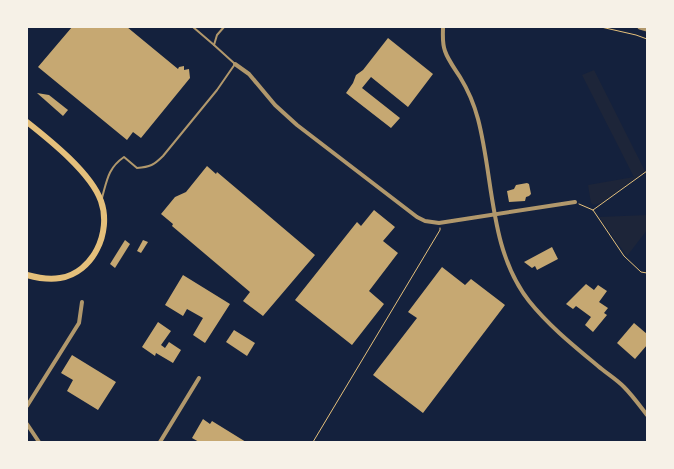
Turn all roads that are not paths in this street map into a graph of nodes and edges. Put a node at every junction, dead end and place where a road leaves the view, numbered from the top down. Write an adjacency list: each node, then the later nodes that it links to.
1 (193, 27): 6 (lane)
2 (224, 27): 6 (lane)
3 (443, 27): 11 (street)
4 (640, 27): 5 (street)
5 (647, 29)
6 (214, 45): 7 (lane)
7 (234, 64): 9 (lane); 11 (street)
8 (27, 122): 9 (main road)
9 (101, 201): 12 (main road)
10 (575, 202): 11 (street)
11 (494, 215): 16 (street)
12 (27, 275)
13 (82, 302): 15 (street)
14 (199, 378): 19 (street)
15 (27, 406)
16 (647, 415)
17 (27, 424): 18 (street)
18 (39, 442)
19 (160, 442)

